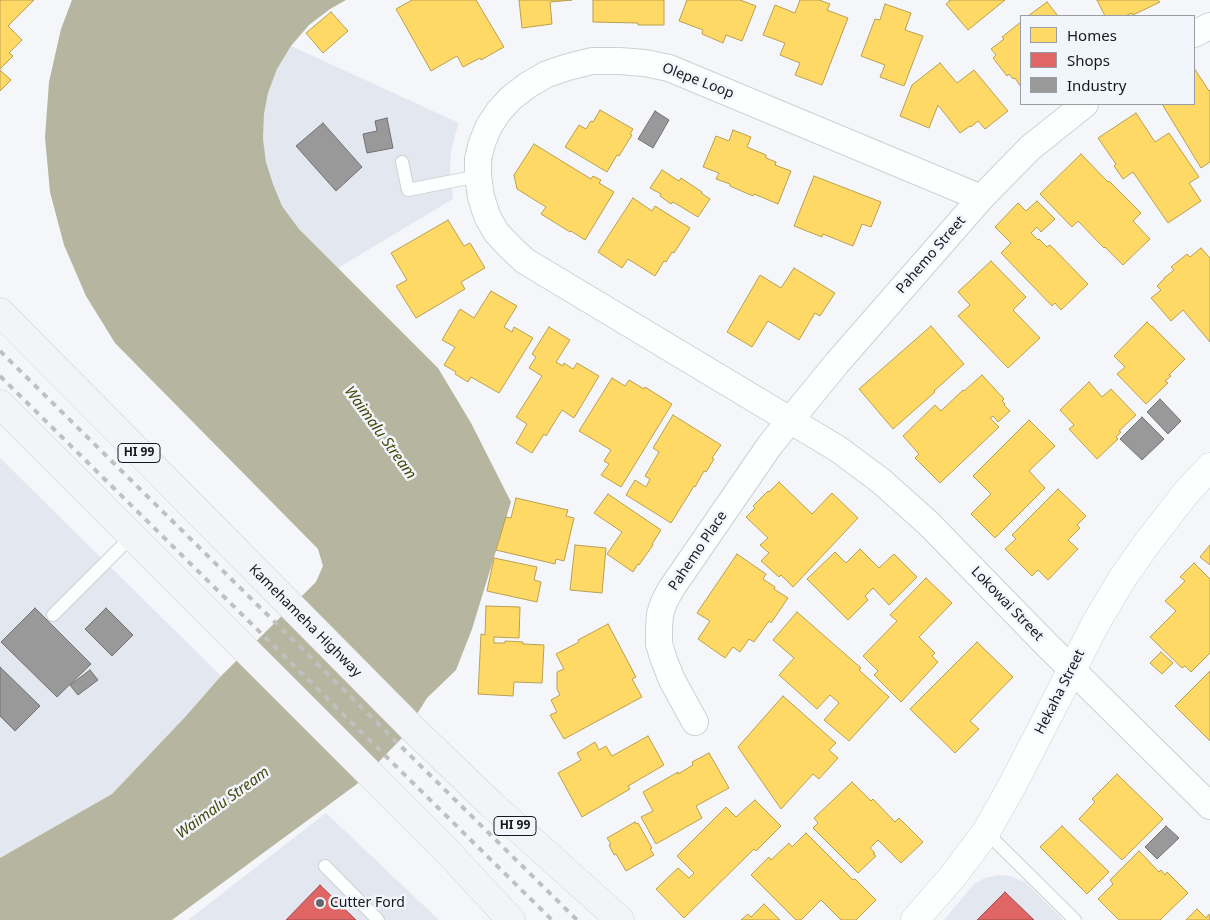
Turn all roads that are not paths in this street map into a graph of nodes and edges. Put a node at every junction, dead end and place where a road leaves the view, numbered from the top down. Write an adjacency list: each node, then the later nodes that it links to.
1 (1210, 26): 2 (street)
2 (1195, 34)
3 (1084, 105): 6 (street, Pahemo Street)
4 (402, 162): 5 (lane)
5 (478, 176): 6 (street, Olepe Loop); 9 (street, Olepe Loop)
6 (981, 198): 9 (street, Pahemo Street)
7 (0, 312): 20 (main road, Kamehameha Highway / HI 99)
8 (0, 404): 11 (main road)
9 (790, 420): 13 (street, Lokowai Street); 14 (street, Pahemo Place)
10 (1210, 466): 13 (street, Hekaha Street)
11 (132, 536): 12 (lane); 19 (main road)
12 (53, 615)
13 (1072, 669): 15 (street, Lokowai Street); 16 (street, Hekaha Street)
14 (696, 722)
15 (1210, 806)
16 (986, 832): 21 (street, Hekaha Street); 22 (lane)
17 (325, 866): 18 (lane)
18 (378, 920)
19 (511, 920)
20 (620, 920)
21 (915, 920)
22 (1075, 920)

